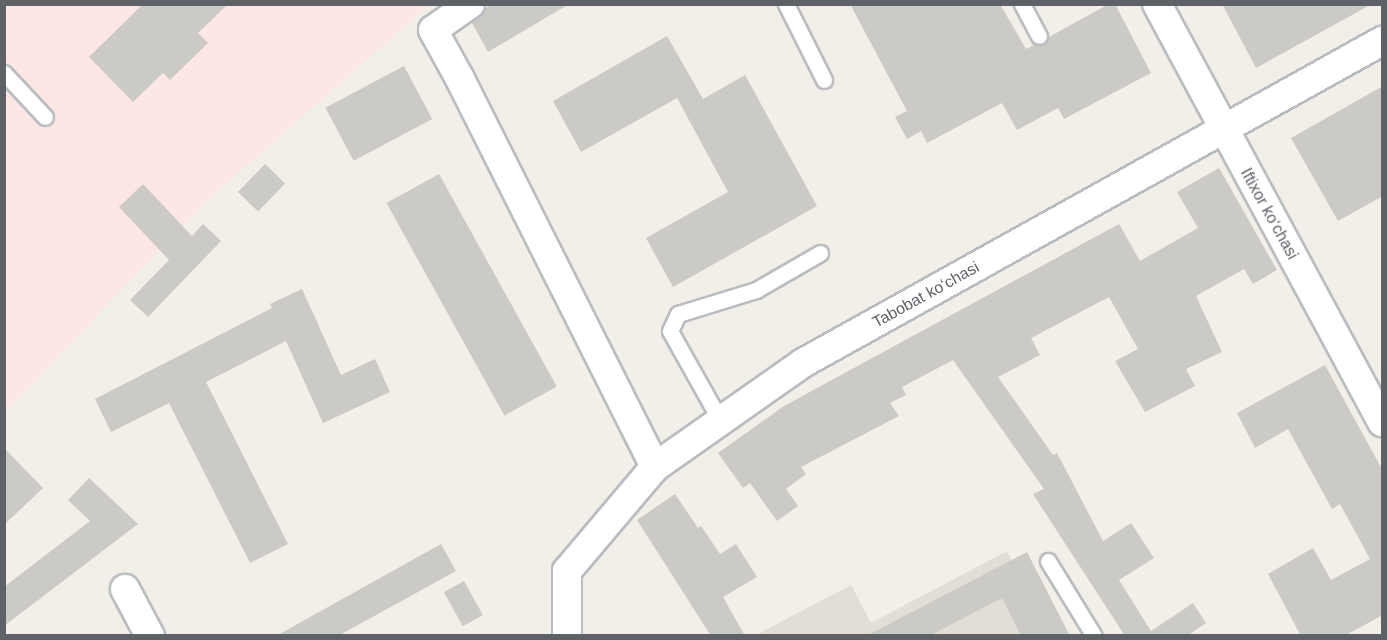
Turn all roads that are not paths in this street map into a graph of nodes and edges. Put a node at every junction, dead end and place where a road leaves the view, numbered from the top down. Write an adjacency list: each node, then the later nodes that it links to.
1 (470, 4): 14 (street)
2 (786, 4): 8 (lane)
3 (1022, 4): 5 (lane)
4 (1157, 4): 10 (street, Iftixor koʻchasi)
5 (1039, 36)
6 (1383, 41): 10 (street, Tabobat koʻchasi)
7 (4, 73): 9 (lane)
8 (824, 80)
9 (45, 117)
10 (1223, 130): 12 (street, Tabobat koʻchasi); 13 (street, Iftixor koʻchasi)
11 (820, 253): 12 (lane)
12 (720, 420): 14 (street, Tabobat koʻchasi)
13 (1383, 422)
14 (655, 467): 18 (street, Tabobat koʻchasi)
15 (1048, 561): 19 (lane)
16 (125, 589): 17 (street)
17 (150, 636)
18 (567, 636)
19 (1094, 636)

